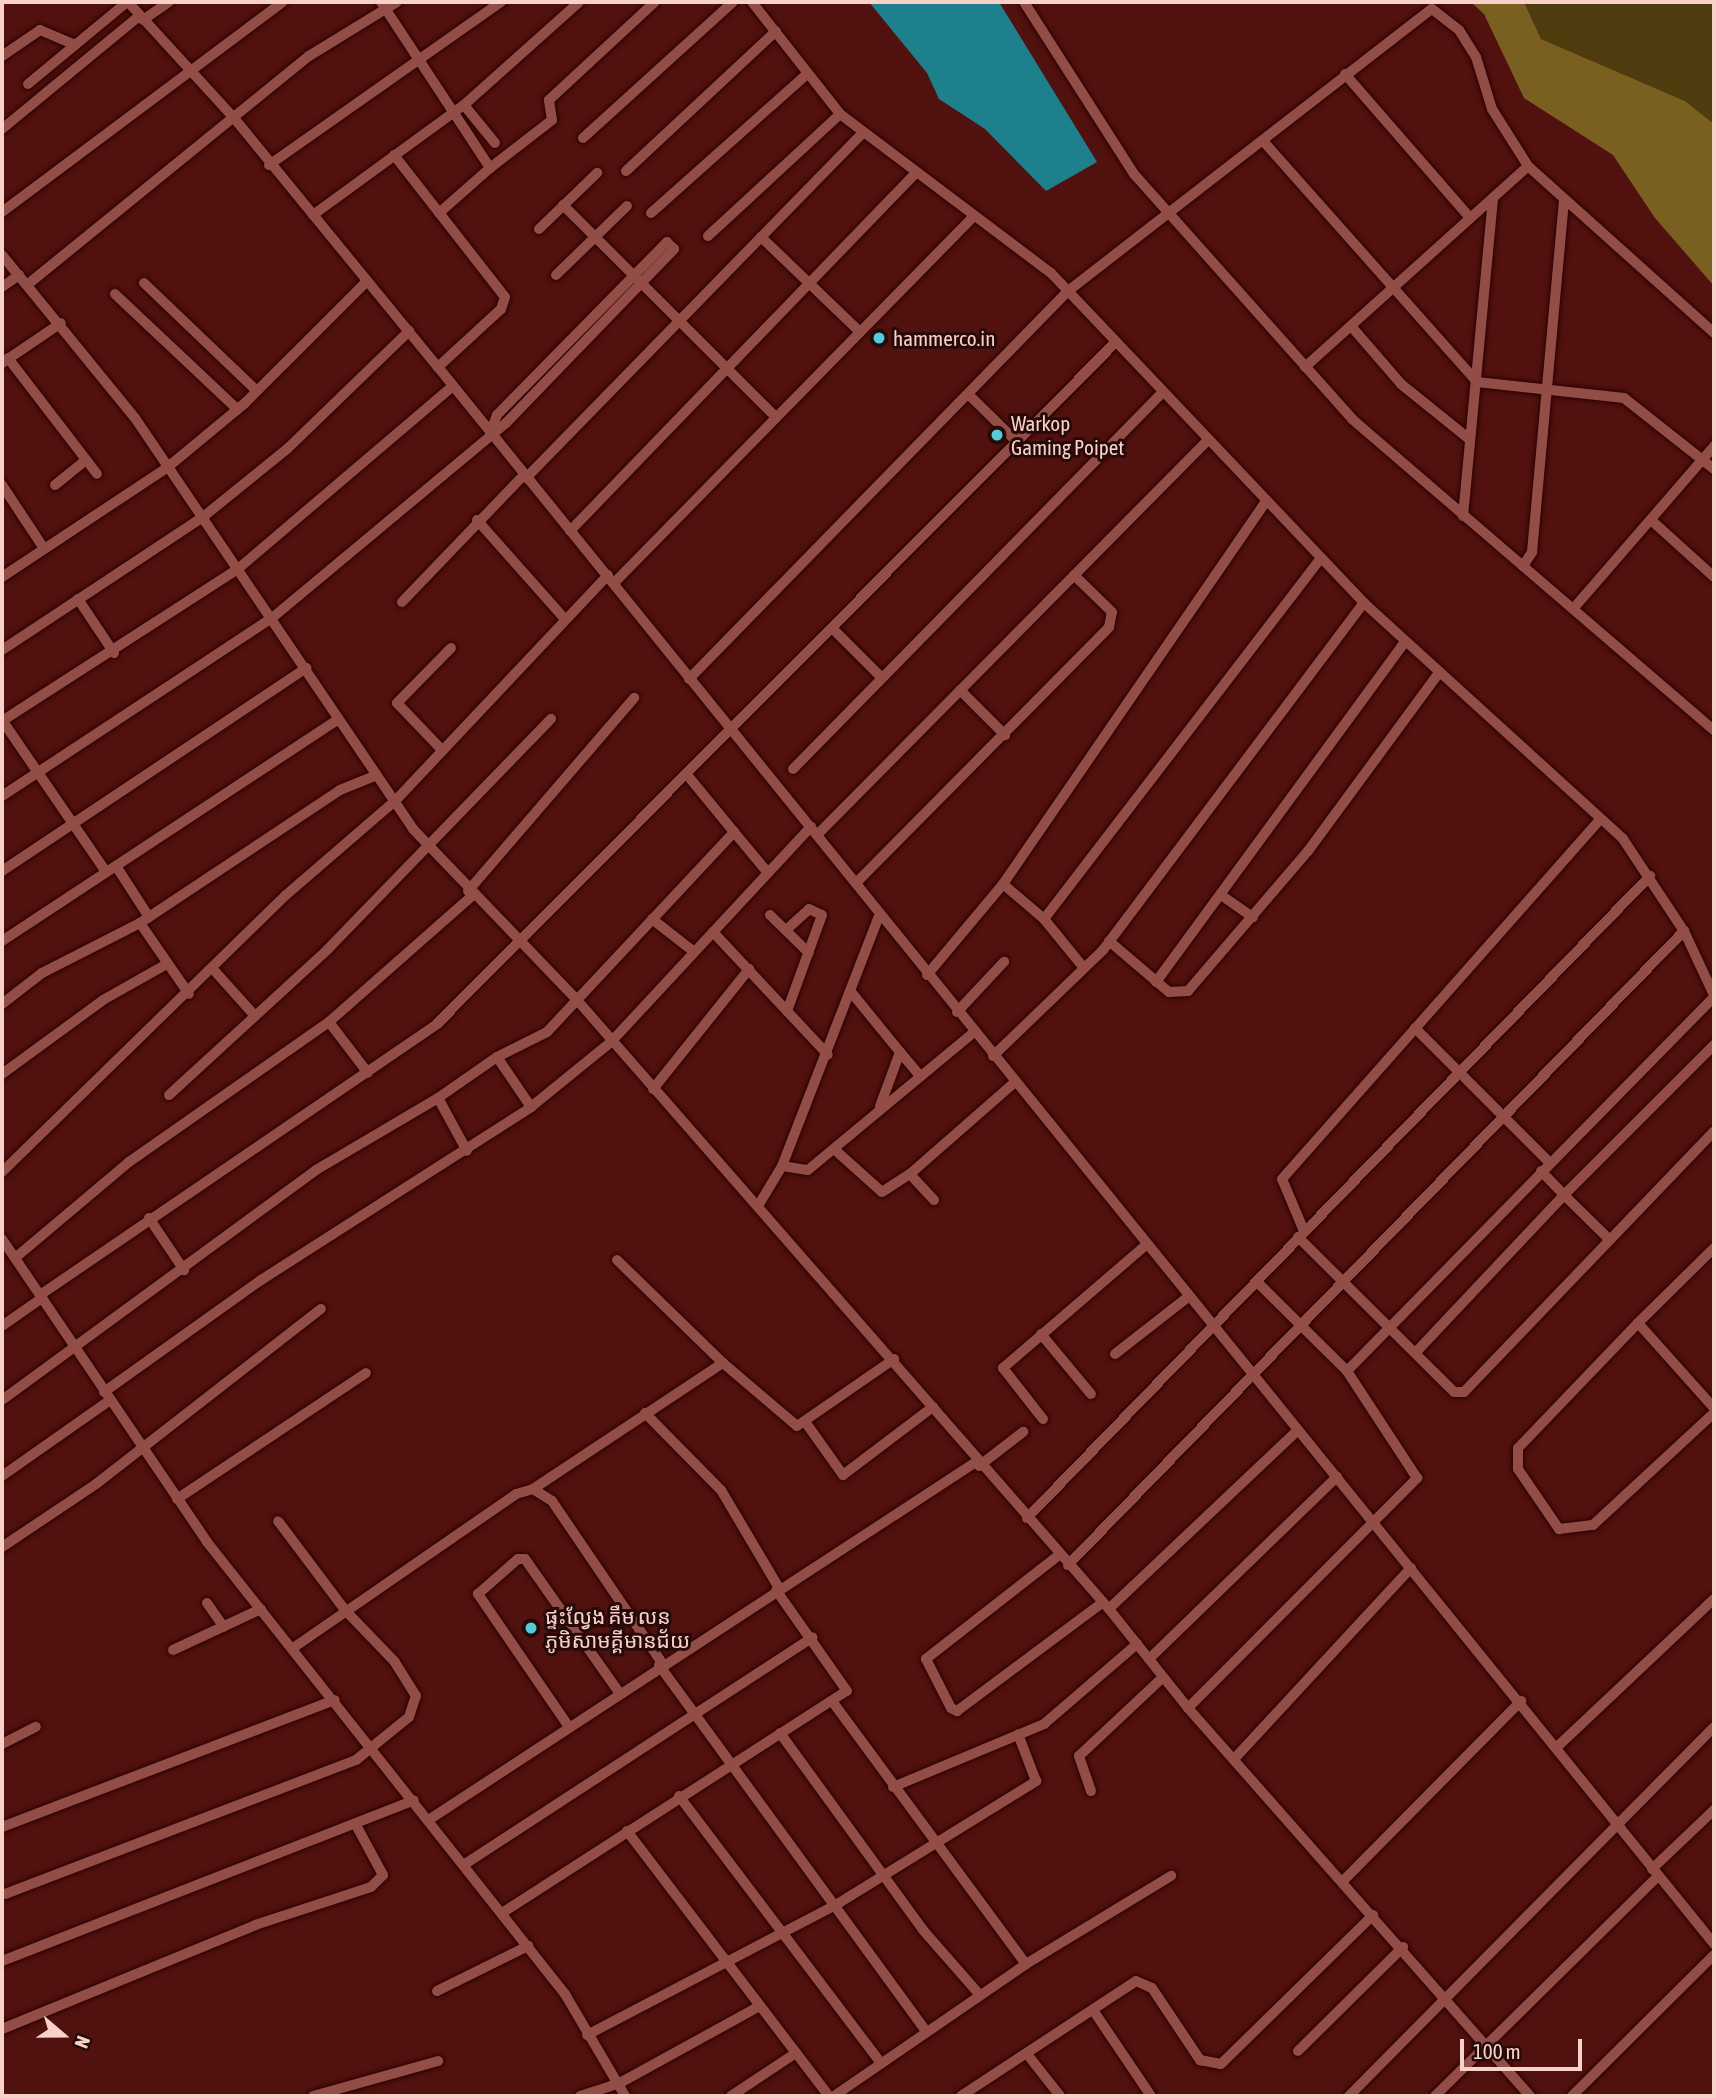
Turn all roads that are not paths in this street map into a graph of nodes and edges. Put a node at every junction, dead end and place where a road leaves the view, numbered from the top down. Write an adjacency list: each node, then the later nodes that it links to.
1 (127, 2): 13 (street); 15 (street)
2 (169, 2): 13 (street)
3 (284, 2): 18 (street)
4 (397, 2): 11 (street)
5 (501, 2): 17 (street)
6 (579, 2): 22 (street)
7 (654, 2): 34 (street)
8 (733, 2): 28 (street)
9 (752, 2): 14 (street)
10 (1024, 2): 42 (street)
11 (383, 6): 17 (street); 25 (street)
12 (1428, 6): 20 (street); 33 (street)
13 (141, 18): 18 (street); 26 (street)
14 (775, 31): 19 (street); 35 (street)
15 (75, 45): 16 (street); 21 (street)
16 (2, 55)
17 (415, 61): 23 (street); 32 (street)
18 (191, 73): 25 (street); 43 (street)
19 (807, 74): 24 (street); 45 (street)
20 (1345, 74): 29 (street); 48 (street)
21 (28, 84)
22 (464, 105): 23 (street); 30 (street)
23 (453, 113): 31 (street); 34 (street)
24 (839, 114): 27 (street); 50 (street)
25 (234, 118): 32 (street); 60 (street)
26 (2, 129)
27 (862, 134): 37 (street); 52 (street)
28 (583, 138)
29 (1264, 142): 42 (street); 62 (street)
30 (495, 143)
31 (394, 155): 44 (street); 46 (street)
32 (269, 165): 46 (street)
33 (1528, 166): 38 (street); 39 (street)
34 (490, 168): 44 (street)
35 (626, 172)
36 (597, 173): 40 (street)
37 (915, 174): 47 (street); 59 (street)
38 (1493, 198): 48 (street); 76 (street)
39 (1564, 201): 70 (street); 78 (street)
40 (563, 205): 49 (street); 51 (street)
41 (627, 206): 51 (street)
42 (1166, 211): 63 (street); 74 (street)
43 (2, 212)
44 (439, 213): 73 (street)
45 (651, 213)
46 (313, 215): 57 (street)
47 (973, 217): 63 (street); 69 (street)
48 (1470, 218): 62 (street)
49 (539, 229)
50 (708, 236)
51 (595, 237): 55 (street); 56 (street)
52 (761, 237): 59 (street); 65 (street)
53 (2, 255): 54 (street)
54 (19, 275): 60 (street); 61 (street)
55 (556, 275)
56 (637, 279): 65 (street); 84 (street)
57 (367, 281): 68 (street); 79 (street)
58 (144, 283): 79 (street)
59 (809, 284): 69 (street); 75 (street)
60 (27, 285): 66 (street)
61 (2, 287)
62 (1390, 290): 67 (street); 76 (street)
63 (1068, 291): 71 (street); 80 (street)
64 (115, 293): 82 (street)
65 (679, 321): 75 (street); 94 (street)
66 (61, 324): 72 (street); 91 (street)
67 (1351, 326): 74 (street); 85 (street)
68 (409, 331): 73 (street); 99 (street)
69 (860, 332): 83 (street)
70 (1714, 333)
71 (1115, 343): 81 (street); 87 (street)
72 (5, 360): 90 (street)
73 (438, 367): 77 (street)
74 (1305, 367): 98 (street)
75 (727, 369): 83 (street); 102 (street)
76 (1477, 383): 78 (street); 85 (street)
77 (453, 386): 84 (street); 106 (street)
78 (1547, 389): 89 (street); 105 (street)
79 (257, 391): 82 (street)
80 (968, 394): 87 (street); 125 (street)
81 (1161, 394): 86 (street); 124 (street)
82 (237, 409): 91 (street)
83 (776, 417): 110 (street)
84 (490, 433): 94 (street); 115 (street)
85 (1468, 438): 98 (street)
86 (1206, 441): 97 (street); 107 (street)
87 (1017, 442): 117 (street)
88 (1714, 446): 89 (street)
89 (1703, 459): 92 (street); 101 (street)
90 (86, 460): 93 (street); 96 (street)
91 (168, 467): 99 (street); 103 (street)
92 (1714, 469)
93 (97, 474)
94 (525, 476): 100 (street); 102 (street)
95 (2, 485): 103 (street)
96 (55, 485)
97 (1266, 502): 104 (street); 151 (street)
98 (1463, 516): 105 (street)
99 (203, 517): 106 (street); 111 (street)
100 (477, 520): 112 (street); 116 (street)
101 (1651, 520): 109 (street); 114 (street)
102 (570, 531): 110 (street)
103 (43, 547): 108 (street)
104 (1321, 558): 113 (street); 158 (street)
105 (1523, 566): 114 (street)
106 (239, 568): 115 (street); 121 (street)
107 (1074, 575): 126 (street); 133 (street)
108 (2, 577)
109 (1714, 577)
110 (611, 579): 116 (street); 125 (street)
111 (78, 599): 120 (street); 121 (street)
112 (402, 602)
113 (1364, 603): 118 (street); 163 (street)
114 (1573, 610): 131 (street)
115 (272, 618): 122 (street); 136 (street)
116 (564, 618): 134 (street)
117 (833, 629): 124 (street); 132 (street)
118 (1405, 642): 123 (street); 153 (street)
119 (451, 648): 134 (street)
120 (2, 650)
121 (114, 653): 130 (street)
122 (306, 668): 129 (street); 142 (street)
123 (1438, 674): 141 (street); 156 (street)
124 (882, 678): 135 (street)
125 (689, 679): 132 (street)
126 (960, 690): 133 (street); 143 (street)
127 (634, 698): 152 (street)
128 (551, 719): 145 (street)
129 (337, 720): 137 (street); 146 (street)
130 (2, 721): 136 (street)
131 (1714, 730)
132 (732, 734): 138 (street); 143 (street)
133 (1005, 735): 150 (street)
134 (442, 750): 140 (street)
135 (793, 769)
136 (39, 772): 139 (street); 142 (street)
137 (374, 776): 140 (street); 159 (street)
138 (688, 776): 144 (street); 165 (street)
139 (2, 796)
140 (396, 800): 145 (street); 170 (street)
141 (1600, 819): 149 (street); 184 (street)
142 (73, 822): 146 (street); 147 (street)
143 (814, 831): 148 (street); 150 (street)
144 (734, 832): 148 (street); 157 (street)
145 (429, 844): 152 (street); 182 (street)
146 (111, 869): 159 (street); 164 (street)
147 (2, 872)
148 (768, 873): 162 (street)
149 (1650, 876): 161 (street); 192 (street)
150 (856, 883): 154 (street)
151 (1003, 884): 158 (street); 173 (street)
152 (471, 893): 165 (street); 183 (street)
153 (1221, 895): 156 (street); 174 (street)
154 (880, 913): 173 (street); 175 (street)
155 (770, 915): 160 (street)
156 (1253, 917): 174 (street)
157 (652, 919): 166 (street); 178 (street)
158 (1044, 919): 171 (street)
159 (144, 920): 169 (street); 179 (street)
160 (786, 930): 167 (street); 167 (street)
161 (1684, 931): 177 (street); 202 (street)
162 (713, 932): 166 (street); 172 (street)
163 (1110, 941): 171 (street); 174 (street)
164 (2, 942)
165 (521, 946): 178 (street); 193 (street)
166 (694, 951): 186 (street)
167 (809, 953): 180 (street)
168 (1004, 962): 181 (street)
169 (167, 964): 176 (street); 194 (street)
170 (212, 968): 176 (street); 182 (street)
171 (1084, 968): 190 (street)
172 (749, 969): 180 (street); 197 (street)
173 (927, 975): 181 (street)
174 (1156, 982)
175 (851, 992): 188 (street); 189 (street)
176 (189, 994): 209 (street)
177 (1714, 996): 206 (street)
178 (577, 1000): 186 (street); 191 (street)
179 (2, 1004)
180 (788, 1011): 189 (street)
181 (957, 1012): 185 (street)
182 (255, 1016): 198 (street)
183 (329, 1022): 193 (street); 220 (street)
184 (1415, 1028): 192 (street); 215 (street)
185 (974, 1032): 190 (street); 195 (street)
186 (611, 1042): 197 (street); 201 (street)
187 (1714, 1045): 211 (street)
188 (900, 1052): 195 (street); 200 (street)
189 (828, 1055): 207 (street)
190 (993, 1056): 196 (street)
191 (497, 1057): 199 (street); 201 (street)
192 (1459, 1071): 202 (street); 215 (street)
193 (368, 1073): 214 (street)
194 (2, 1074)
195 (919, 1075): 200 (street)
196 (1015, 1082): 210 (street); 217 (street)
197 (653, 1089): 213 (street)
198 (169, 1095)
199 (438, 1098): 205 (street); 222 (street)
200 (880, 1106): 204 (street)
201 (531, 1107): 205 (street)
202 (1503, 1117): 206 (street); 223 (street)
203 (1714, 1131): 216 (street)
204 (834, 1149): 207 (street); 210 (street)
205 (467, 1151): 243 (street)
206 (1549, 1162): 208 (street)
207 (782, 1166): 213 (street)
208 (1541, 1171): 211 (street); 230 (street)
209 (2, 1172)
210 (910, 1174): 212 (street)
211 (1564, 1195): 216 (street); 235 (street)
212 (934, 1200)
213 (758, 1206): 237 (street)
214 (149, 1219): 222 (street); 225 (street)
215 (1301, 1234): 223 (street); 224 (street)
216 (1609, 1239): 235 (street)
217 (1146, 1245): 226 (street); 233 (street)
218 (4, 1246): 220 (street)
219 (1714, 1248): 228 (street)
220 (15, 1258): 225 (street)
221 (617, 1260): 238 (street)
222 (184, 1270): 234 (street)
223 (1344, 1280): 229 (street); 230 (street)
224 (1257, 1282): 229 (street); 232 (street)
225 (41, 1296): 231 (street); 234 (street)
226 (1188, 1297): 232 (street); 236 (street)
227 (321, 1310): 252 (street)
228 (1638, 1323): 246 (street); 246 (street)
229 (1303, 1324): 239 (street); 241 (street)
230 (1392, 1325): 235 (street); 239 (street)
231 (2, 1326)
232 (1214, 1330): 241 (street); 258 (street)
233 (1041, 1334): 242 (street); 248 (street)
234 (75, 1348): 243 (street); 244 (street)
235 (1418, 1350)
236 (1115, 1354)
237 (894, 1359): 245 (street); 249 (street)
238 (723, 1363): 247 (street); 249 (street)
239 (1347, 1371): 260 (street)
240 (366, 1373): 257 (street)
241 (1254, 1377): 250 (street); 263 (street)
242 (1091, 1394)
243 (107, 1396): 252 (street); 254 (street)
244 (2, 1399)
245 (933, 1406): 249 (street); 253 (street)
246 (1714, 1411)
247 (645, 1413): 256 (street); 265 (street)
248 (1043, 1419)
249 (806, 1423)
250 (1298, 1430): 255 (street); 268 (street)
251 (1023, 1432): 253 (street)
252 (143, 1449): 257 (street); 261 (street)
253 (977, 1464): 258 (street); 265 (street)
254 (2, 1476)
255 (1337, 1477): 260 (street); 276 (street)
256 (533, 1489): 270 (street); 277 (street)
257 (177, 1499): 269 (street)
258 (1027, 1518): 262 (street)
259 (278, 1521): 270 (street)
260 (1373, 1524): 264 (street); 283 (street)
261 (2, 1548)
262 (1059, 1555): 263 (street); 268 (street)
263 (1068, 1565): 268 (street)
264 (1411, 1568): 282 (street); 293 (street)
265 (777, 1589): 272 (street); 277 (street)
266 (1714, 1600): 291 (street)
267 (207, 1603): 271 (street)
268 (1106, 1606): 273 (street)
269 (261, 1609): 271 (street); 274 (street)
270 (345, 1611): 274 (street); 292 (street)
271 (224, 1627): 275 (street)
272 (813, 1637): 281 (street); 284 (street)
273 (1137, 1644): 276 (street); 289 (street)
274 (293, 1648): 280 (street)
275 (173, 1650)
276 (1149, 1659): 278 (street)
277 (660, 1664): 279 (street); 284 (street)
278 (1163, 1677): 283 (street); 296 (street)
279 (618, 1691): 285 (street); 285 (street)
280 (335, 1700): 292 (street); 303 (street)
281 (832, 1701): 288 (street); 295 (street)
282 (1521, 1701): 291 (street); 310 (street)
283 (1188, 1708): 293 (street)
284 (696, 1713): 294 (street); 306 (street)
285 (567, 1724): 300 (street)
286 (36, 1727): 290 (street)
287 (1714, 1727): 301 (street)
288 (779, 1733): 294 (street); 308 (street)
289 (1018, 1734): 295 (street); 305 (street)
290 (2, 1744)
291 (1558, 1746): 301 (street)
292 (374, 1750): 298 (street); 311 (street)
293 (1234, 1758): 310 (street)
294 (732, 1761): 297 (street); 312 (street)
295 (894, 1787): 305 (street)
296 (1091, 1791)
297 (679, 1796): 304 (street); 315 (street)
298 (414, 1800): 300 (street); 302 (street)
299 (1714, 1810): 307 (street)
300 (430, 1819): 306 (street)
301 (1618, 1822): 307 (street); 325 (street)
302 (356, 1825): 320 (street); 328 (street)
303 (2, 1827)
304 (627, 1831): 313 (street); 321 (street)
305 (933, 1843): 308 (street); 322 (street)
306 (465, 1864): 313 (street)
307 (1655, 1872): 316 (street); 331 (street)
308 (883, 1875): 312 (street); 324 (street)
309 (1171, 1875): 322 (street)
310 (1344, 1880): 314 (street)
311 (5, 1894)
312 (834, 1906): 315 (street); 329 (street)
313 (502, 1913): 317 (street)
314 (1373, 1915): 318 (street); 327 (street)
315 (779, 1935): 321 (street); 336 (street)
316 (1714, 1944)
317 (528, 1946): 323 (street); 330 (street)
318 (1403, 1947): 325 (street); 332 (street)
319 (1714, 1955): 349 (street)
320 (2, 1961)
321 (726, 1963): 326 (street); 330 (street)
322 (1026, 1964): 324 (street)
323 (437, 1991)
324 (980, 1995): 329 (street)
325 (1444, 1998): 331 (street); 346 (street)
326 (760, 2006): 333 (street); 337 (street)
327 (1093, 2010): 334 (street); 345 (street)
328 (2, 2029)
329 (926, 2031): 336 (street)
330 (587, 2035): 337 (street)
331 (1484, 2046): 347 (street); 348 (street)
332 (1298, 2050)
333 (796, 2053): 341 (street); 342 (street)
334 (1027, 2054): 343 (street); 344 (street)
335 (438, 2061): 338 (street)
336 (881, 2063): 342 (street)
337 (618, 2084): 339 (street); 340 (street)
338 (313, 2096)
339 (580, 2096)
340 (625, 2096)
341 (731, 2096)
342 (832, 2096)
343 (961, 2096)
344 (1060, 2096)
345 (1151, 2096)
346 (1349, 2096)
347 (1435, 2096)
348 (1530, 2096)
349 (1572, 2096)

